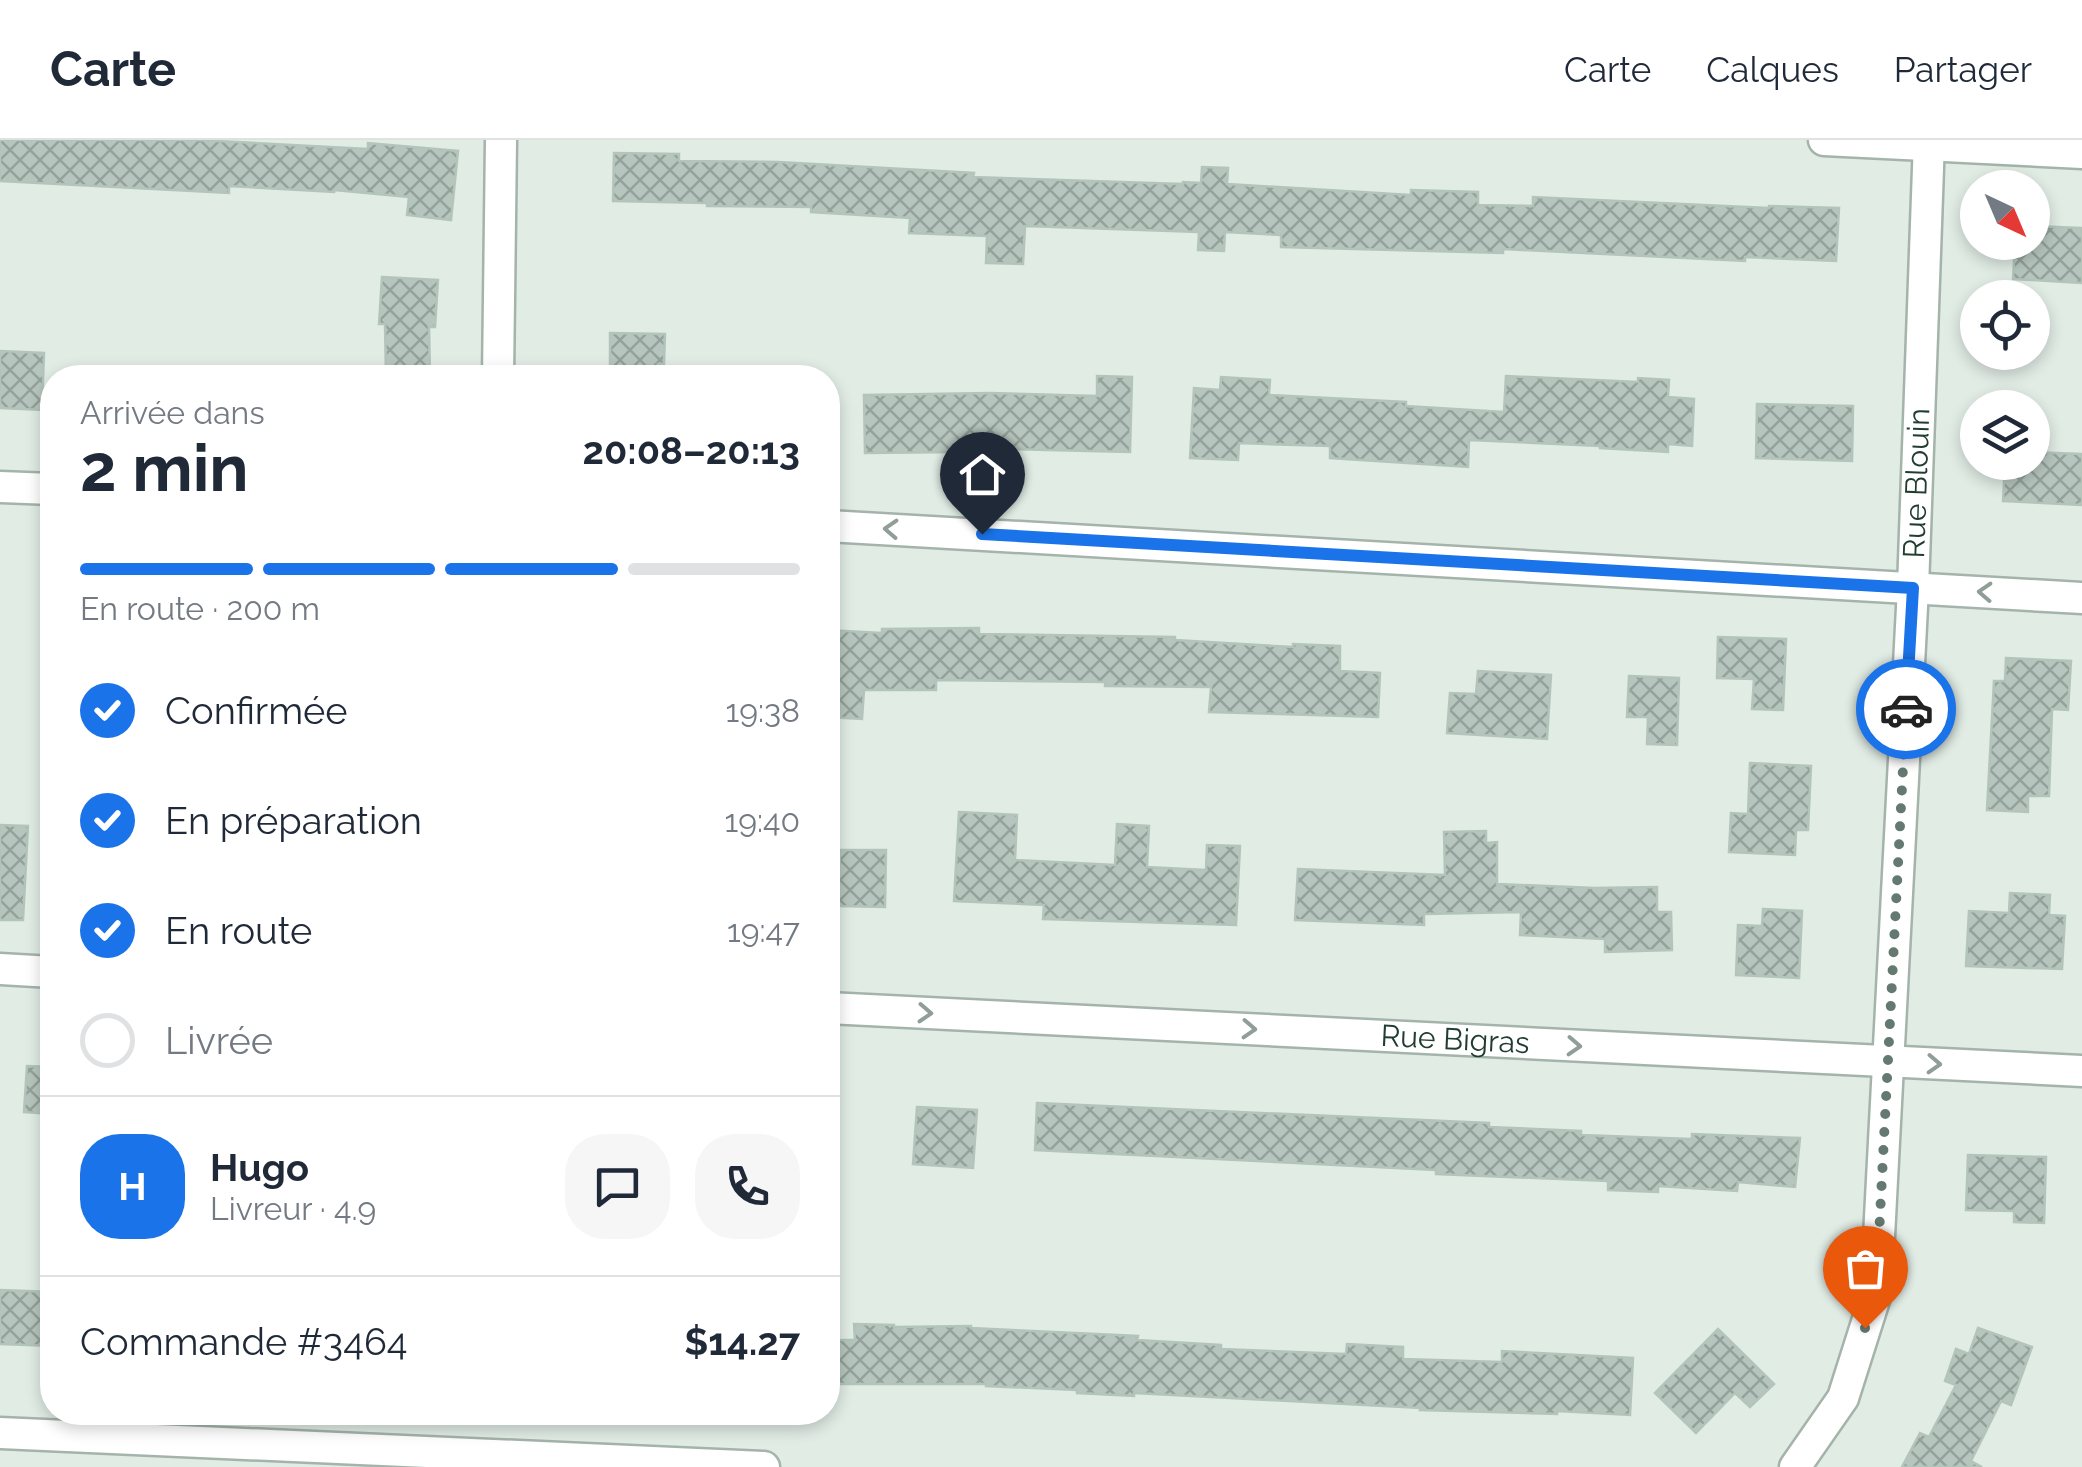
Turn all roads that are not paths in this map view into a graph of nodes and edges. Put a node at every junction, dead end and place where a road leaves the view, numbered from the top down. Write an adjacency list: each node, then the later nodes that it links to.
1 (500, 140): 5 (street)
2 (1824, 140): 3 (street)
3 (1929, 143): 4 (street); 9 (street, Rue Blouin)
4 (2082, 153)
5 (498, 365)
6 (0, 487): 7 (street)
7 (40, 489)
8 (840, 527): 9 (street, one-way to 8)
9 (1913, 588): 10 (street, one-way to 9); 14 (street, Rue Blouin)
10 (2082, 598)
11 (0, 969): 12 (street)
12 (40, 971)
13 (840, 1009): 14 (street, Rue Bigras, one-way to 14)
14 (1887, 1062): 15 (street, Rue Bigras, one-way to 15); 18 (street, Rue Blouin)
15 (2082, 1071)
16 (0, 1432): 17 (street)
17 (764, 1467)
18 (1795, 1467)

